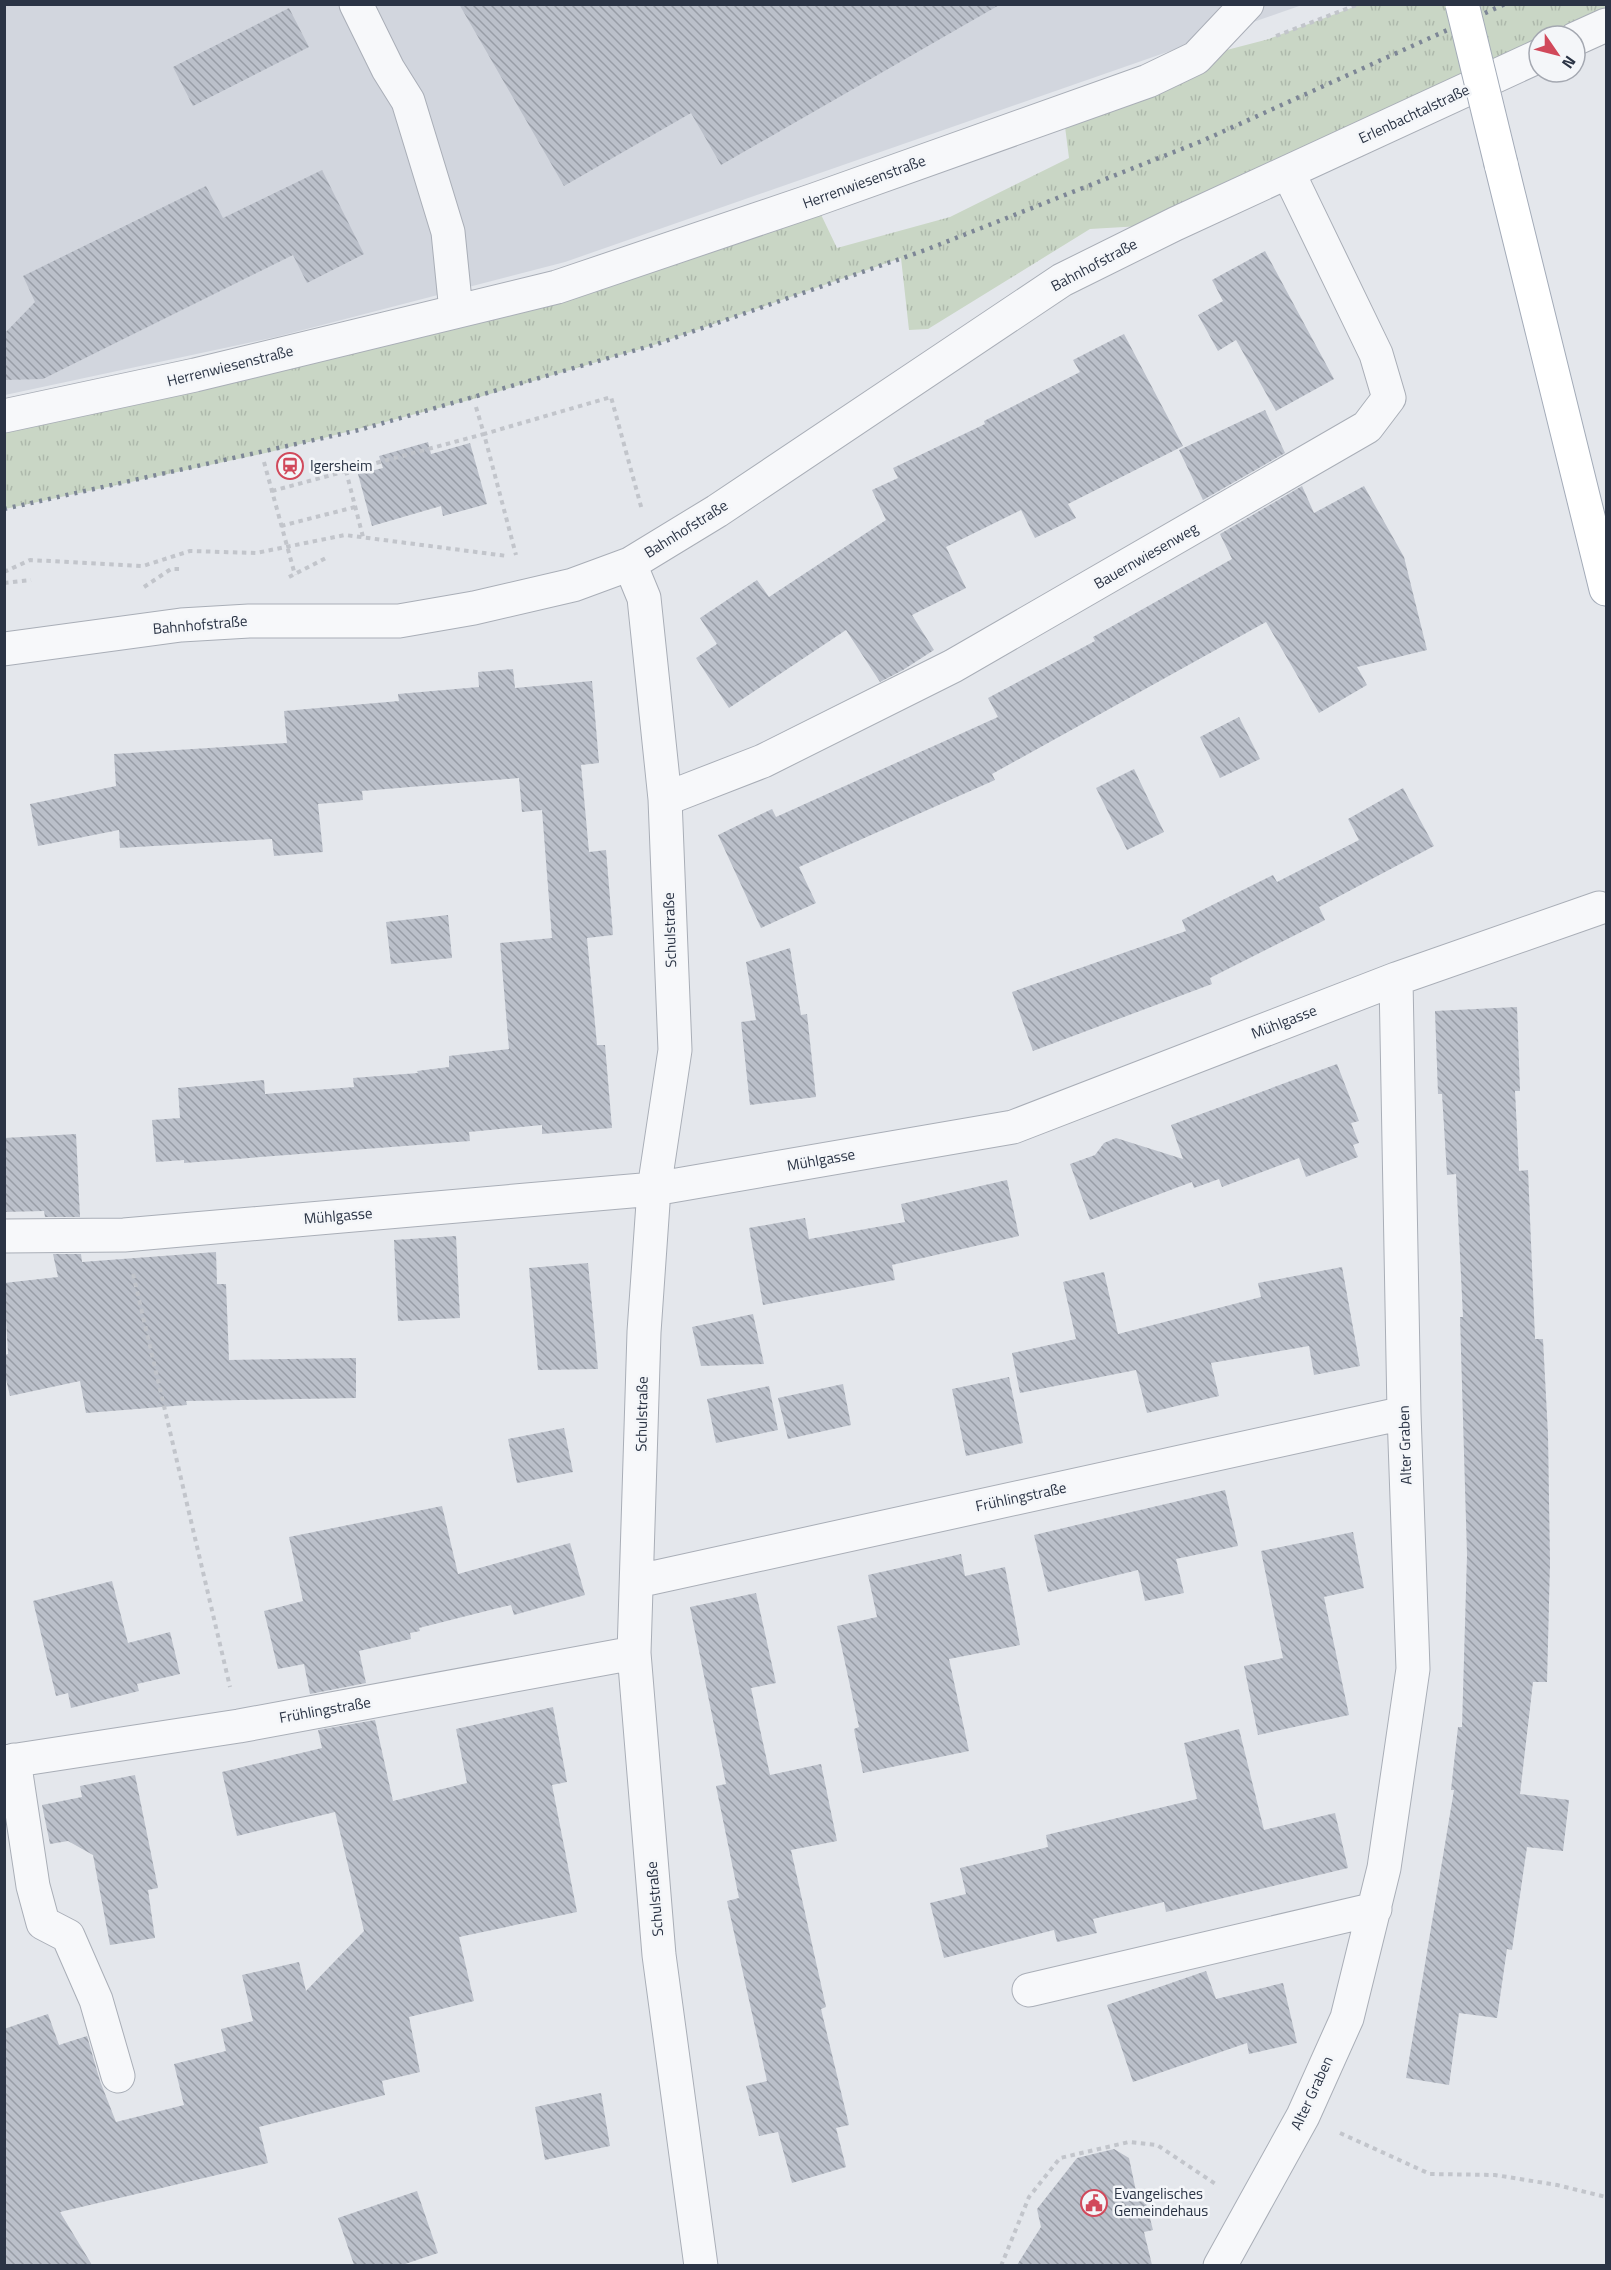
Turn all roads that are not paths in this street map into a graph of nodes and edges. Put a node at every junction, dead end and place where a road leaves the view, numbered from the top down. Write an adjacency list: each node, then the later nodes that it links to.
1 (356, 4): 8 (street)
2 (1247, 4): 8 (street, Herrenwiesenstraße)
3 (1462, 4): 11 (main road, bridge)
4 (1606, 25): 5 (street)
5 (1587, 34)
6 (1527, 62): 7 (street, Erlenbachtalstraße)
7 (1288, 172): 10 (street, Bahnhofstraße); 13 (street, Bauernwiesenweg)
8 (456, 311): 9 (street, Herrenwiesenstraße)
9 (4, 416)
10 (630, 564): 12 (street, Bahnhofstraße); 13 (street, Schulstraße)
11 (1606, 589)
12 (4, 649)
13 (665, 799): 16 (street, Schulstraße)
14 (1599, 908): 15 (street, Mühlgasse)
15 (1396, 979): 16 (street, Mühlgasse); 18 (street, Alter Graben)
16 (654, 1189): 17 (street, Mühlgasse); 19 (street, Schulstraße)
17 (4, 1236)
18 (1404, 1413): 19 (street, Frühlingstraße); 22 (street, Alter Graben)
19 (638, 1581): 20 (street, Schulstraße)
20 (634, 1653): 21 (street, Frühlingstraße); 25 (street, Schulstraße)
21 (9, 1761): 24 (street, Frühlingstraße)
22 (1376, 1909): 23 (street); 26 (street, Alter Graben)
23 (1029, 1990)
24 (118, 2076)
25 (701, 2265)
26 (1220, 2265)

